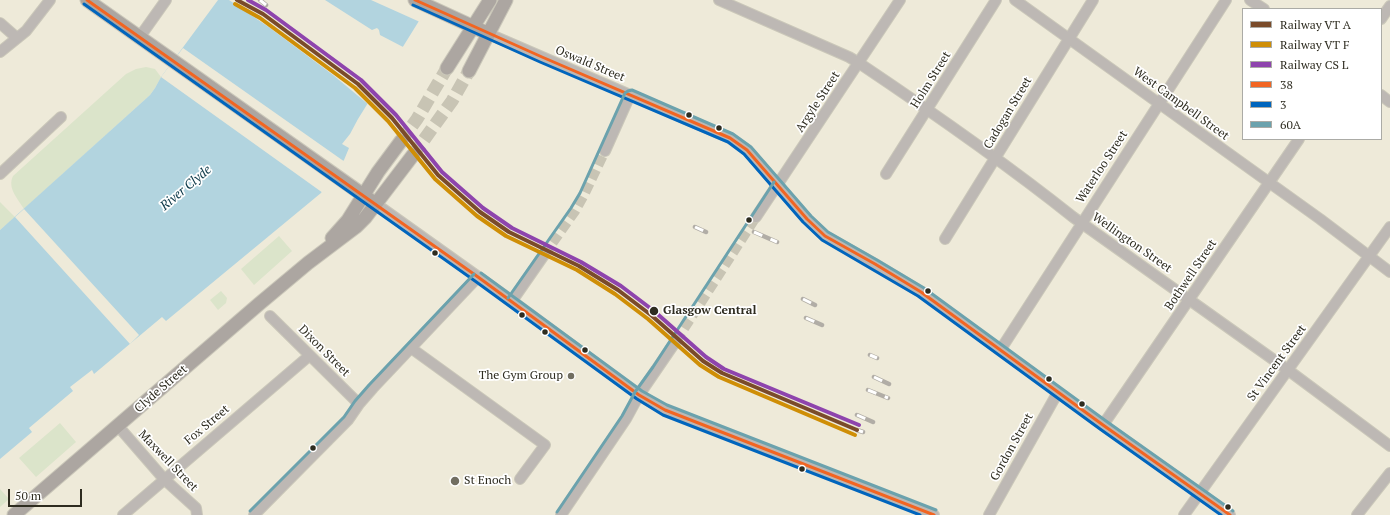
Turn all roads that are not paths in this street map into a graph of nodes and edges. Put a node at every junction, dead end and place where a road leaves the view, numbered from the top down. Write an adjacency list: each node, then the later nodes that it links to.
1 (50, 0): 20 (street)
2 (87, 0): 22 (main road)
3 (166, 0): 22 (street)
4 (415, 0): 18 (main road)
5 (490, 0): 18 (main road)
6 (506, 0): 19 (main road)
7 (719, 0): 24 (street, Wellington Street)
8 (900, 0): 24 (street, Argyle Street)
9 (996, 0): 31 (street, Holm Street)
10 (1015, 0): 21 (street, West Campbell Street)
11 (1093, 0): 21 (street, Cadogan Street)
12 (1226, 0): 30 (street, Waterloo Street)
13 (1250, 0): 15 (street)
14 (1390, 6): 16 (street)
15 (1262, 8)
16 (1382, 18)
17 (0, 23): 20 (street)
18 (474, 27): 19 (main road); 25 (main road)
19 (489, 34): 26 (main road); 27 (street, Oswald Street)
20 (17, 38): 23 (street)
21 (1069, 38): 30 (street, West Campbell Street); 37 (street, Cadogan Street)
22 (143, 41): 42 (main road)
23 (0, 52)
24 (859, 63): 31 (street, Wellington Street); 41 (street, Argyle Street)
25 (447, 68)
26 (468, 71)
27 (630, 95): 35 (street); 41 (street, Oswald Street)
28 (1382, 96): 29 (street)
29 (1390, 102)
30 (1159, 104): 40 (street, West Campbell Street); 45 (street, Waterloo Street)
31 (928, 109): 37 (street, Wellington Street); 39 (street, Holm Street)
32 (61, 117): 38 (street)
33 (1298, 140): 40 (street, Bothwell Street)
34 (401, 141): 42 (main road, Clyde Street)
35 (605, 151)
36 (413, 155): 43 (main road, Clyde Street)
37 (995, 159): 45 (street, Wellington Street); 47 (street, Cadogan Street)
38 (0, 174)
39 (886, 174)
40 (1269, 183): 49 (street, West Campbell Street); 53 (street, Bothwell Street)
41 (778, 186): 44 (street, Argyle Street); 58 (street, Oswald Street)
42 (363, 196): 43 (main road); 50 (main road, Clyde Street)
43 (376, 204): 50 (main road, Clyde Street); 52 (street)
44 (756, 217)
45 (1081, 223): 53 (street, Wellington Street); 58 (street, Waterloo Street)
46 (1390, 227): 49 (street, St Vincent Street)
47 (945, 239)
48 (544, 255): 54 (street)
49 (1368, 257): 51 (street, West Campbell Street); 60 (street, St Vincent Street)
50 (308, 263): 65 (main road, Clyde Street)
51 (1390, 272)
52 (478, 277): 54 (street); 57 (street)
53 (1189, 299): 60 (street, Wellington Street); 64 (street, Bothwell Street)
54 (512, 301): 62 (street)
55 (270, 316): 59 (street, Dixon Street)
56 (676, 341): 62 (street)
57 (410, 348): 63 (street); 69 (street)
58 (1001, 349): 61 (street, Oswald Street)
59 (309, 356): 63 (street, Dixon Street); 68 (street, Fox Street)
60 (1288, 370): 66 (street, Wellington Street); 70 (street, St Vincent Street)
61 (1058, 392): 64 (street, Oswald Street); 77 (street, Gordon Street)
62 (639, 394): 75 (street); 76 (street)
63 (359, 404): 74 (street)
64 (1104, 425): 70 (street, Oswald Street)
65 (118, 426): 68 (street, Maxwell Street); 71 (main road, Clyde Street)
66 (1390, 446)
67 (1390, 472): 80 (street)
68 (164, 479): 72 (street, Fox Street); 73 (street, Maxwell Street)
69 (520, 479)
70 (1200, 493): 78 (street, St Vincent Street); 79 (street, Oswald Street)
71 (14, 515)
72 (123, 515)
73 (197, 515)
74 (254, 515)
75 (561, 515)
76 (934, 515)
77 (988, 515)
78 (1184, 515)
79 (1230, 515)
80 (1357, 515)

